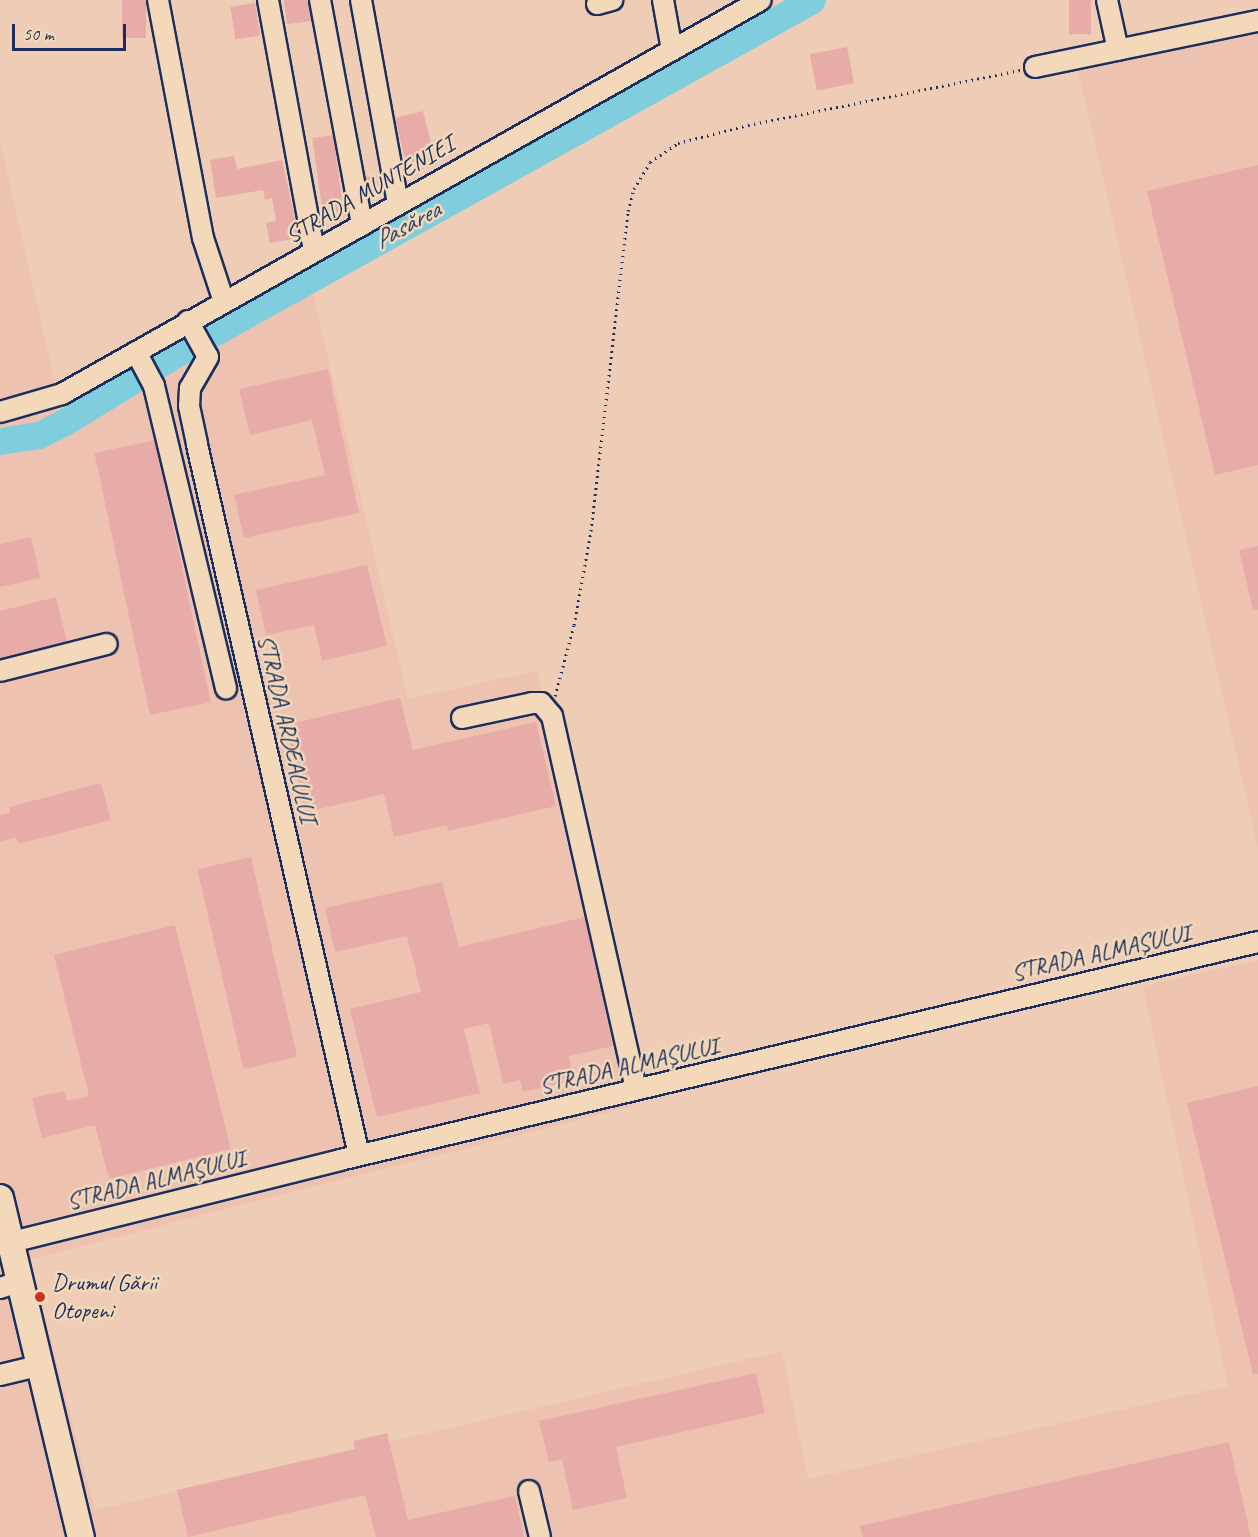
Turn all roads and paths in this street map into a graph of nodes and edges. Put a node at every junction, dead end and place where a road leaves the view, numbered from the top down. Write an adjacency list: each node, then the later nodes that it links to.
1 (158, 0): 15 (street)
2 (320, 0): 13 (street)
3 (361, 0): 12 (street)
4 (663, 0): 9 (street)
5 (761, 0): 9 (street, STRADA MUNTENIEI)
6 (1107, 0): 10 (street)
7 (266, 2): 14 (street)
8 (1258, 21): 10 (street)
9 (672, 50): 12 (street, STRADA MUNTENIEI)
10 (1118, 50): 11 (street)
11 (1035, 67): 22 (path)
12 (398, 204): 13 (street, STRADA MUNTENIEI)
13 (362, 225): 14 (street, STRADA MUNTENIEI)
14 (314, 251): 15 (street, STRADA MUNTENIEI)
15 (224, 302): 16 (street, STRADA MUNTENIEI)
16 (191, 326): 17 (street, STRADA MUNTENIEI); 26 (street, STRADA ARDEALULUI)
17 (140, 358): 18 (street, STRADA MUNTENIEI); 21 (street)
18 (0, 412)
19 (106, 644): 20 (street)
20 (0, 671)
21 (226, 689)
22 (548, 708): 23 (street); 25 (street)
23 (462, 718)
24 (1258, 942): 25 (street, STRADA ALMAȘULUI)
25 (636, 1089): 26 (street, STRADA ALMAȘULUI)
26 (359, 1155): 28 (street, STRADA ALMAȘULUI)
27 (0, 1198): 28 (main road)
28 (12, 1242): 29 (main road)
29 (11, 1284): 30 (main road)
30 (42, 1365): 31 (street); 33 (main road)
31 (0, 1375)
32 (529, 1491): 34 (street)
33 (81, 1537)
34 (540, 1537)

